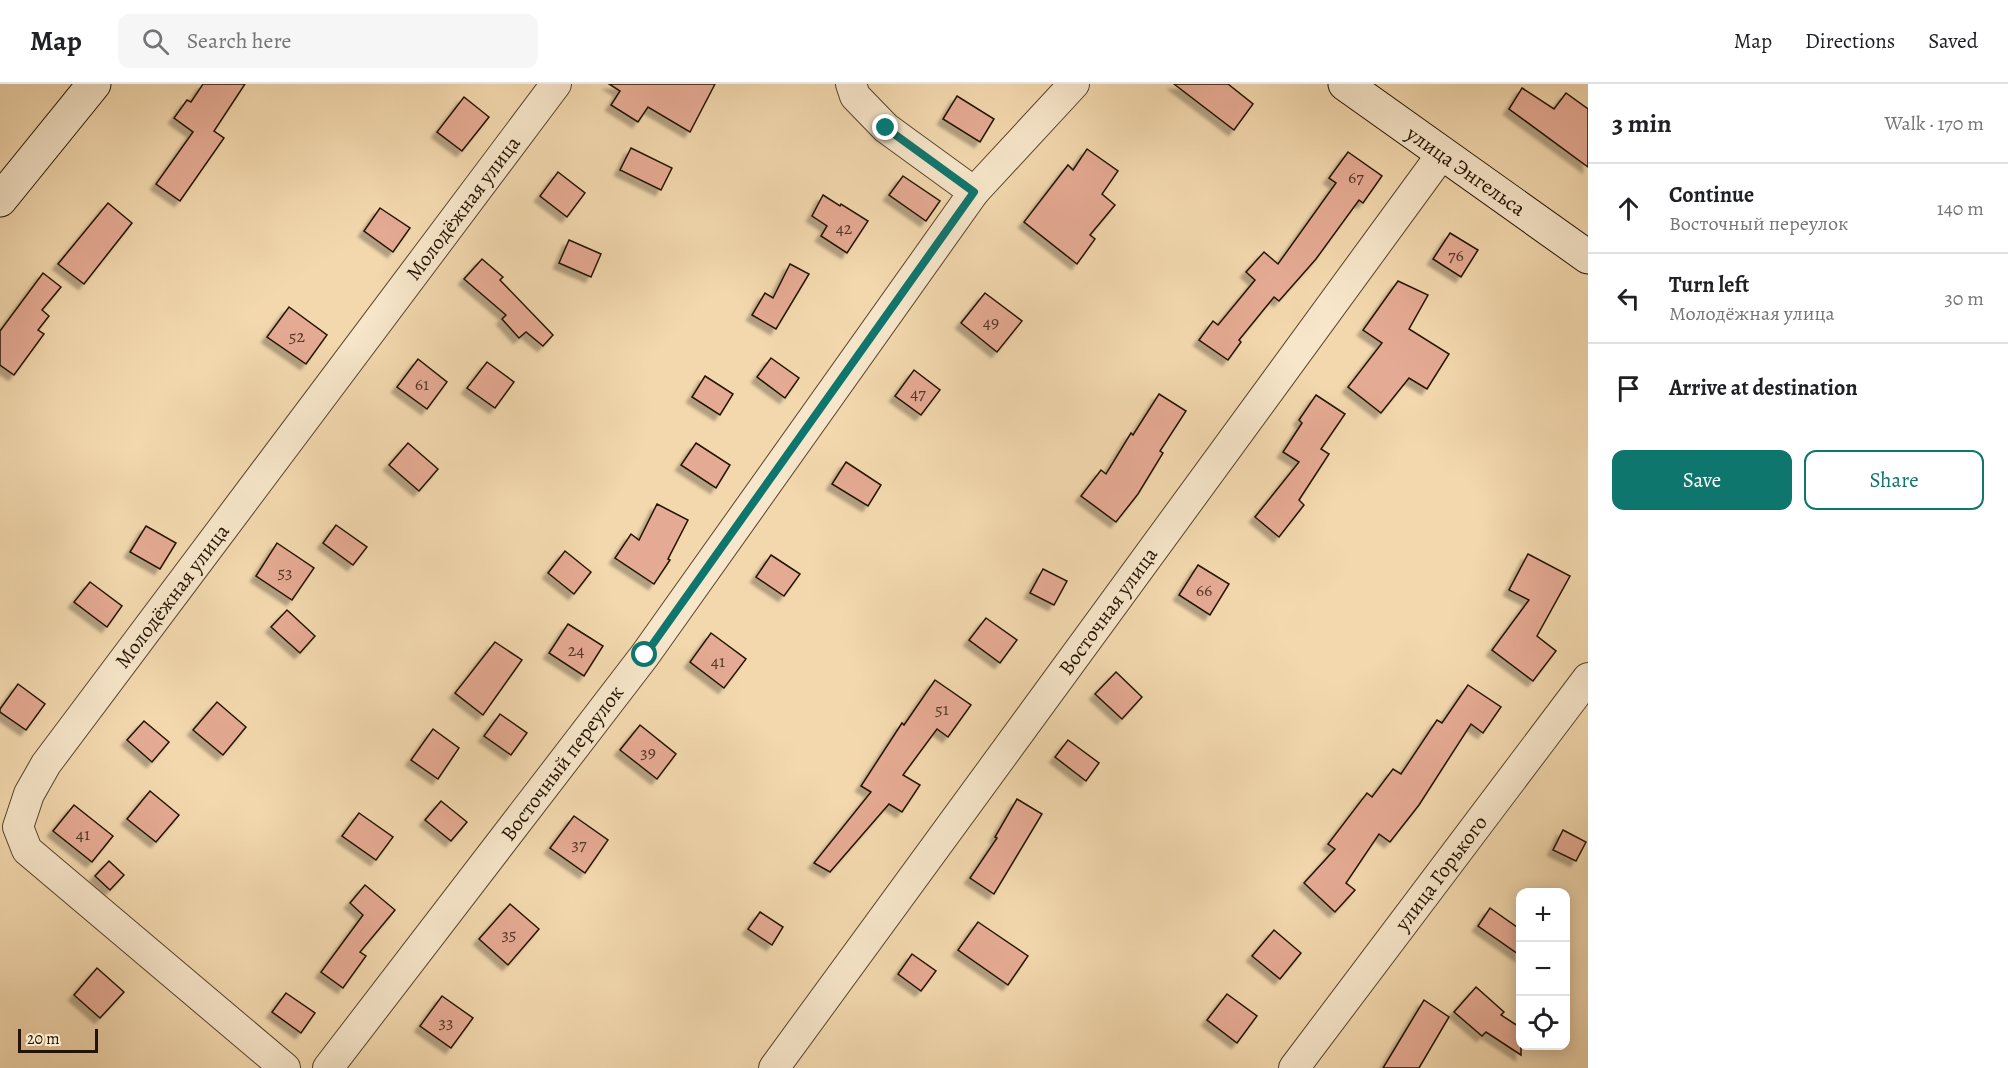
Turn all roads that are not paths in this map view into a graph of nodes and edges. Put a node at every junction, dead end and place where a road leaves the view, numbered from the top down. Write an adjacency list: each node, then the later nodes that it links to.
1 (94, 84): 8 (street)
2 (556, 84): 11 (street, Молодёжная улица)
3 (851, 84): 7 (street)
4 (1074, 84): 7 (street, Восточный переулок)
5 (1345, 84): 6 (street, улица Энгельса)
6 (1443, 154): 9 (street, улица Энгельса); 13 (street, Восточная улица)
7 (974, 192): 12 (street, Восточный переулок)
8 (0, 200)
9 (1588, 257)
10 (1588, 678): 14 (street, улица Горького)
11 (285, 1068)
12 (328, 1068)
13 (774, 1068)
14 (1294, 1068)

